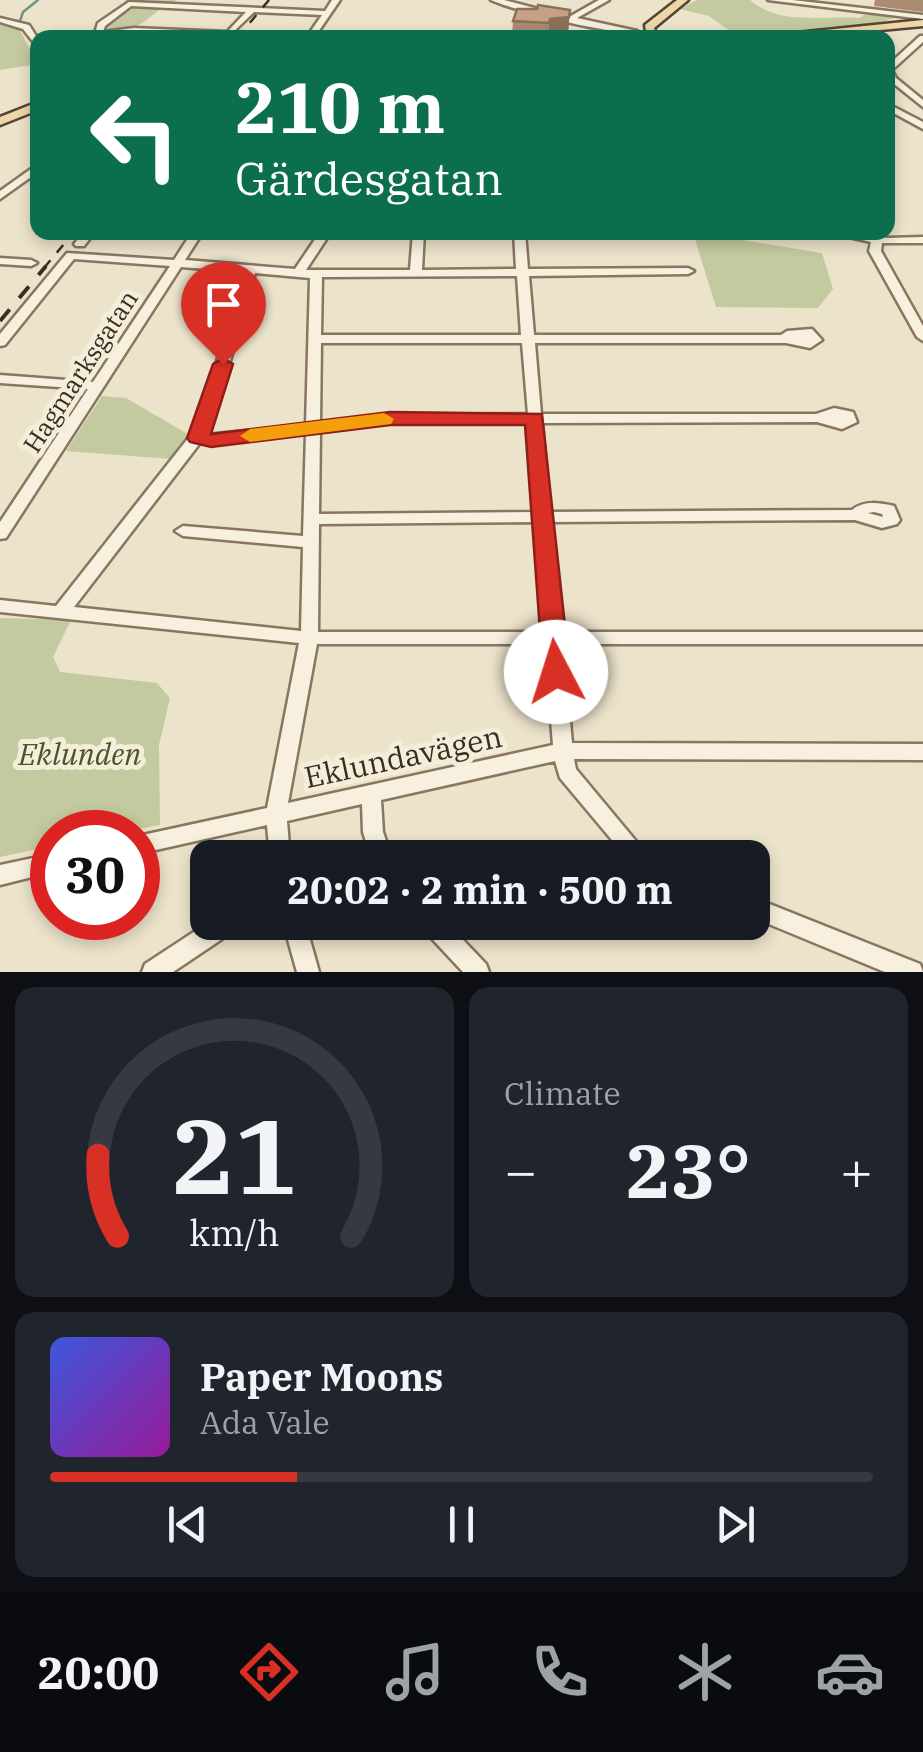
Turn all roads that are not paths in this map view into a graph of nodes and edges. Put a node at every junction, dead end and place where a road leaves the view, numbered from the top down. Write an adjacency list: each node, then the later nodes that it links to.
1 (336, 0): 10 (street)
2 (496, 0): 11 (street)
3 (606, 0): 11 (street)
4 (683, 0): 19 (main road)
5 (772, 0): 7 (street)
6 (563, 2): 11 (street)
7 (842, 4): 13 (street)
8 (167, 5): 9 (street); 14 (street); 15 (street)
9 (253, 9): 10 (street); 16 (street)
10 (328, 12): 17 (street)
11 (566, 16): 18 (street)
12 (0, 20): 22 (street)
13 (918, 26): 20 (main road); 21 (main road); 23 (street)
14 (100, 30)
15 (141, 30)
16 (235, 30)
17 (316, 30)
18 (624, 30)
19 (645, 30)
20 (863, 30)
21 (879, 30)
22 (30, 33)
23 (900, 58): 24 (street); 25 (street)
24 (912, 60)
25 (895, 61)
26 (895, 80): 27 (street)
27 (923, 106): 29 (street)
28 (30, 110): 32 (main road)
29 (895, 110)
30 (895, 111): 33 (street)
31 (30, 116): 32 (main road)
32 (0, 125)
33 (923, 126)
34 (30, 174): 36 (street)
35 (0, 180): 36 (street)
36 (16, 185): 37 (street); 38 (street)
37 (30, 188)
38 (0, 196)
39 (895, 238): 46 (street)
40 (84, 240): 47 (street)
41 (193, 240): 50 (street, Hagmarksgatan)
42 (322, 240): 55 (street)
43 (418, 240): 54 (street)
44 (520, 240): 52 (street)
45 (876, 240): 56 (street)
46 (923, 240)
47 (76, 250): 50 (street); 60 (street)
48 (0, 261): 49 (street)
49 (31, 263)
50 (178, 263): 51 (street); 62 (street, Hagmarksgatan)
51 (252, 268): 55 (street); 66 (street)
52 (522, 271): 53 (street); 54 (street); 58 (street)
53 (688, 271)
54 (416, 272): 55 (street)
55 (306, 273): 57 (street)
56 (923, 337)
57 (314, 339): 58 (street); 65 (street)
58 (528, 339): 59 (street); 63 (street)
59 (786, 339)
60 (0, 342)
61 (0, 379): 62 (street)
62 (97, 386): 71 (street, Hagmarksgatan)
63 (535, 418): 64 (street); 65 (street); 68 (street)
64 (818, 418)
65 (312, 428): 66 (street); 69 (street)
66 (198, 438): 74 (street)
67 (856, 515): 68 (street)
68 (543, 516): 69 (street); 75 (street)
69 (311, 519): 72 (street)
70 (183, 531): 72 (street)
71 (0, 534)
72 (311, 542): 76 (street)
73 (0, 606): 74 (street)
74 (60, 613): 76 (street)
75 (553, 636): 76 (street); 77 (street); 78 (street)
76 (309, 638): 81 (street)
77 (923, 638)
78 (563, 751): 79 (street, Eklundavägen); 80 (street, Eklundavägen); 85 (street)
79 (923, 752)
80 (371, 794): 81 (street, Eklundavägen); 84 (street)
81 (276, 814): 82 (street, Eklundavägen); 83 (street)
82 (160, 839)
83 (278, 840)
84 (376, 840)
85 (625, 840)
86 (30, 869): 87 (street)
87 (0, 875)
88 (770, 913): 95 (street)
89 (202, 940): 92 (street)
90 (299, 940): 93 (street)
91 (448, 940): 94 (street)
92 (154, 972)
93 (308, 972)
94 (478, 972)
95 (912, 972)

